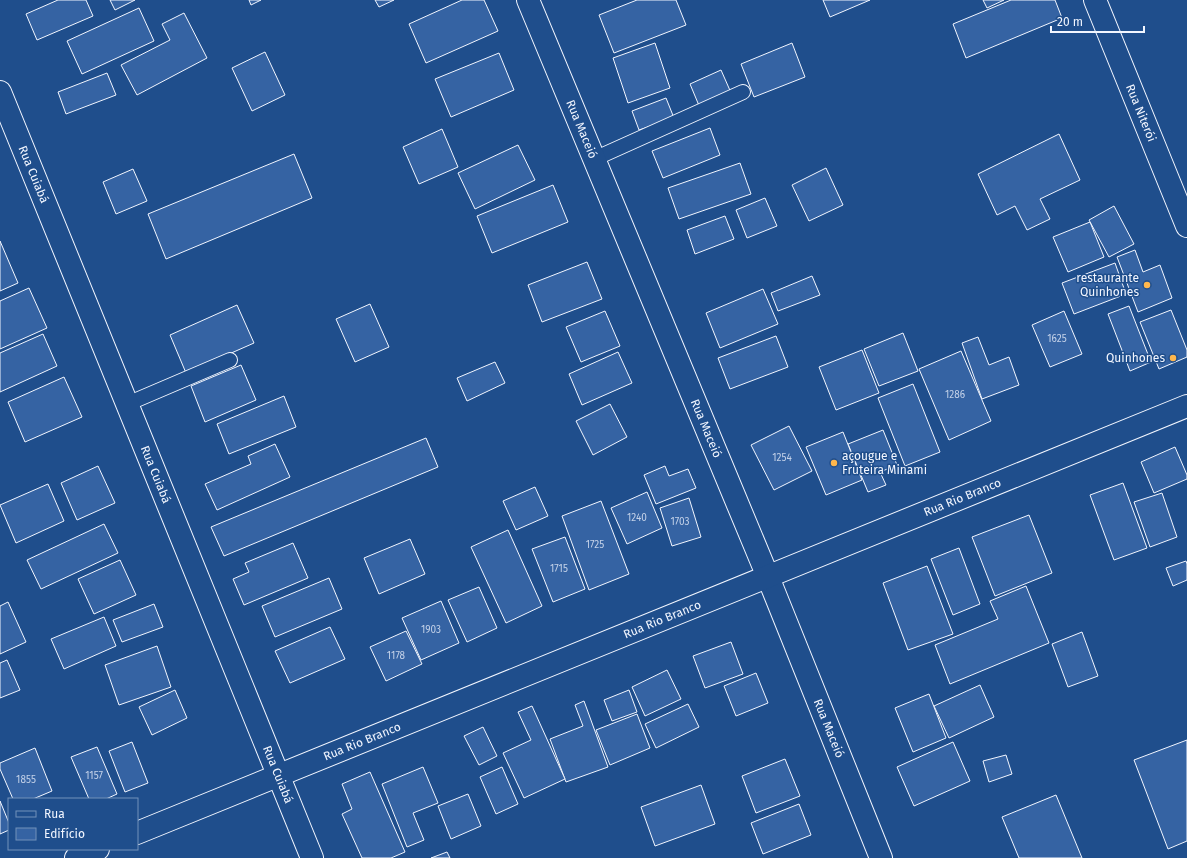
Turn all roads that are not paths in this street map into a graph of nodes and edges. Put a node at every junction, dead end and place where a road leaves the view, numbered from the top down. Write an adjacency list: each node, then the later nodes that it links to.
1 (528, 0): 5 (street, Rua Maceió)
2 (1095, 0): 6 (street, Rua Niterói)
3 (0, 92): 8 (street, Rua Cuiabá)
4 (744, 92): 5 (lane)
5 (594, 159): 10 (street, Rua Maceió)
6 (1187, 226)
7 (230, 360): 8 (lane)
8 (127, 404): 11 (street, Rua Cuiabá)
9 (1187, 406): 10 (street, Rua Rio Branco)
10 (768, 577): 11 (street, Rua Rio Branco); 16 (street, Rua Maceió)
11 (278, 776): 12 (street, Rua Rio Branco); 15 (street, Rua Cuiabá)
12 (138, 833)
13 (96, 850): 14 (street)
14 (76, 858)
15 (312, 858)
16 (881, 858)

